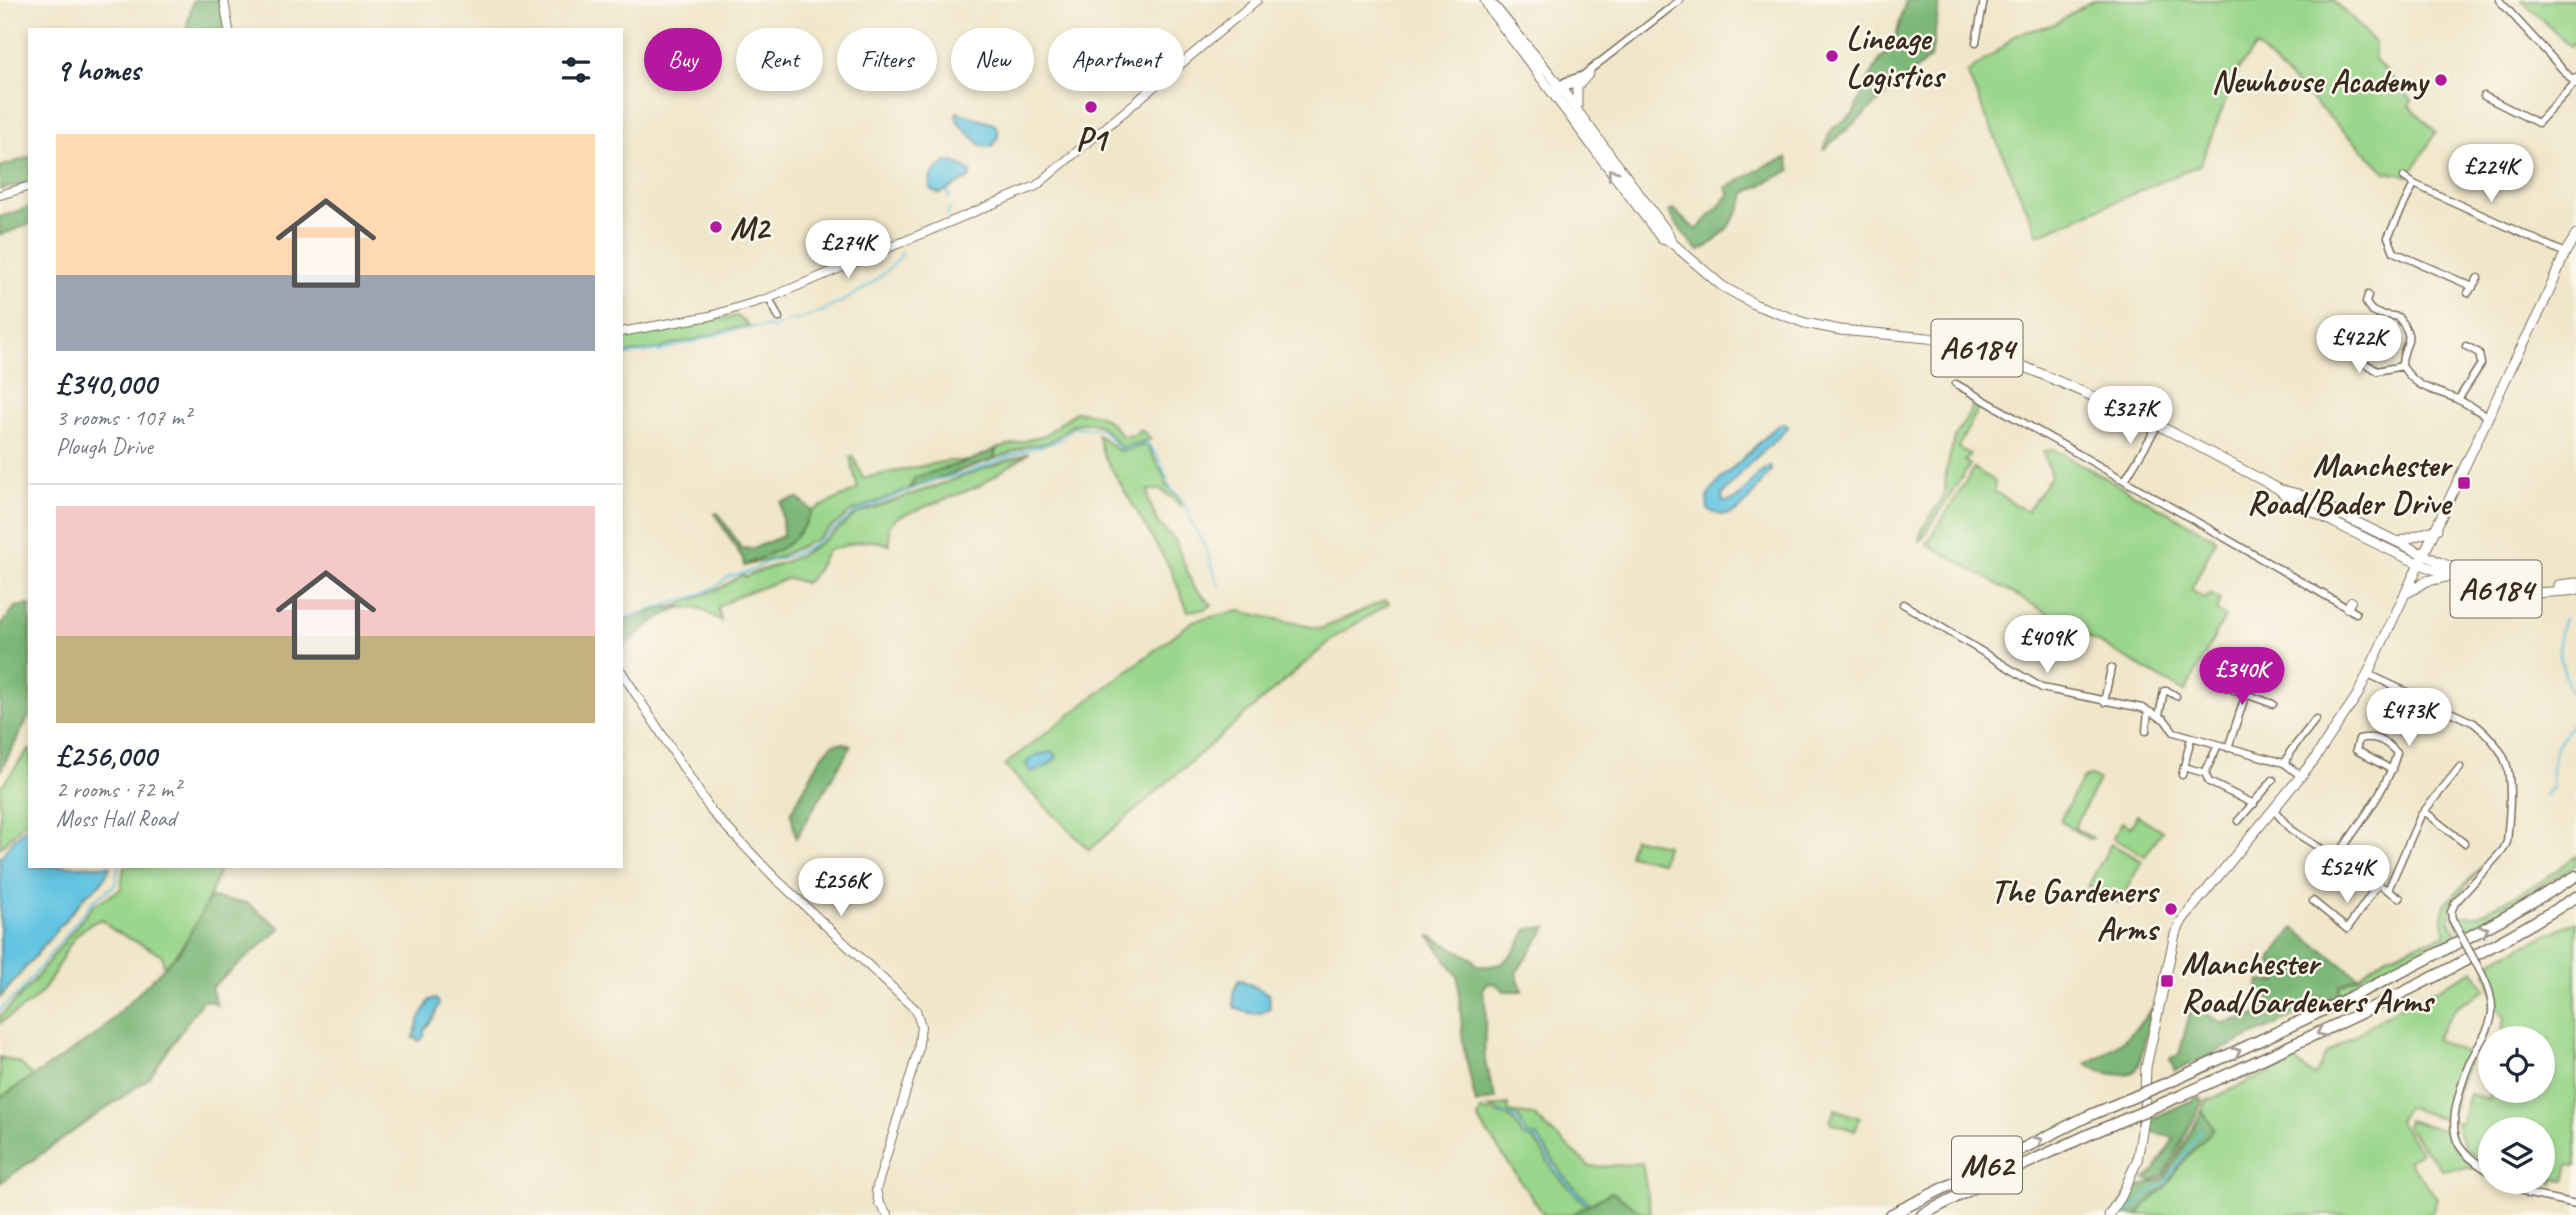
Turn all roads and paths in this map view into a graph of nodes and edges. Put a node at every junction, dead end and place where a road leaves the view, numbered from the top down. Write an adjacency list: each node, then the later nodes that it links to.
1 (225, 0): 7 (street)
2 (1257, 0): 23 (street)
3 (1680, 0): 9 (street)
4 (1984, 0): 8 (street)
5 (2499, 0): 10 (street)
6 (1487, 2): 11 (main road, A6184); 11 (main road, A6184)
7 (229, 28)
8 (1976, 42)
9 (1589, 72): 11 (street); 11 (street); 13 (main road)
10 (2576, 81): 12 (street)
11 (1559, 89): 13 (main road, A6184); 19 (main road, A6184, one-way to 11)
12 (2484, 96)
13 (1578, 111): 19 (main road, A6184)
14 (2404, 177): 15 (street)
15 (2414, 184): 20 (street); 21 (street)
16 (28, 187): 17 (street)
17 (0, 195)
18 (2576, 235): 20 (main road)
19 (1671, 242): 32 (main road, A6184)
20 (2565, 253): 31 (main road)
21 (2478, 278)
22 (2368, 295): 28 (street)
23 (769, 298): 24 (street); 25 (street)
24 (779, 318)
25 (623, 332)
26 (2333, 339): 28 (street)
27 (2466, 346): 30 (street)
28 (2402, 366): 30 (street)
29 (1956, 384): 33 (street)
30 (2458, 400): 31 (street)
31 (2489, 417): 35 (main road)
32 (2158, 425): 33 (street); 34 (main road, A6184)
33 (2125, 480): 43 (street)
34 (2277, 488): 36 (main road, A6184); 37 (main road, A6184)
35 (2437, 529): 36 (main road); 37 (main road)
36 (2396, 542): 37 (main road, A6184)
37 (2423, 559): 38 (main road, A6184); 39 (main road, A6184); 41 (main road)
38 (2452, 576): 40 (main road, A6184); 41 (main road)
39 (2576, 583)
40 (2576, 590)
41 (2406, 595): 46 (main road)
42 (1903, 604): 50 (street)
43 (2356, 613)
44 (2111, 668): 50 (street)
45 (623, 674): 84 (street)
46 (2368, 674): 65 (main road); 79 (street, bridge)
47 (2220, 685): 48 (street)
48 (2246, 694): 51 (street); 58 (street)
49 (2176, 696): 53 (street)
50 (2104, 702): 52 (street)
51 (2273, 704)
52 (2148, 711): 53 (street); 55 (street)
53 (2159, 715): 56 (street)
54 (2316, 719): 59 (street)
55 (2146, 731)
56 (2190, 738): 57 (street); 60 (street)
57 (2218, 745): 58 (street); 63 (street)
58 (2228, 748): 59 (street)
59 (2286, 764): 65 (street)
60 (2184, 767): 63 (street); 64 (street)
61 (2460, 767): 69 (street)
62 (2392, 770): 62 (street); 72 (street)
63 (2205, 773): 67 (street)
64 (2182, 775)
65 (2301, 776): 68 (main road)
66 (2273, 780): 67 (street)
67 (2254, 803): 70 (street)
68 (2274, 810): 72 (street); 89 (main road)
69 (2424, 811): 71 (street); 75 (street)
70 (2238, 821)
71 (2464, 844)
72 (2336, 858): 74 (street)
73 (2576, 876): 82 (highway, M62, one-way to 73, bridge)
74 (2378, 884): 75 (street); 78 (street)
75 (2388, 890): 77 (street)
76 (2576, 897): 80 (highway, M62, one-way to 80, bridge)
77 (2400, 898)
78 (2313, 901)
79 (2478, 1163)
80 (1975, 1187): 87 (highway, M62); 88 (highway, M62)
81 (2529, 1194): 83 (street)
82 (1923, 1197): 85 (highway, M62); 86 (highway, M62)
83 (2576, 1204)
84 (886, 1213)
85 (1878, 1215)
86 (1889, 1215)
87 (1922, 1215)
88 (1929, 1215)
89 (2109, 1215)

